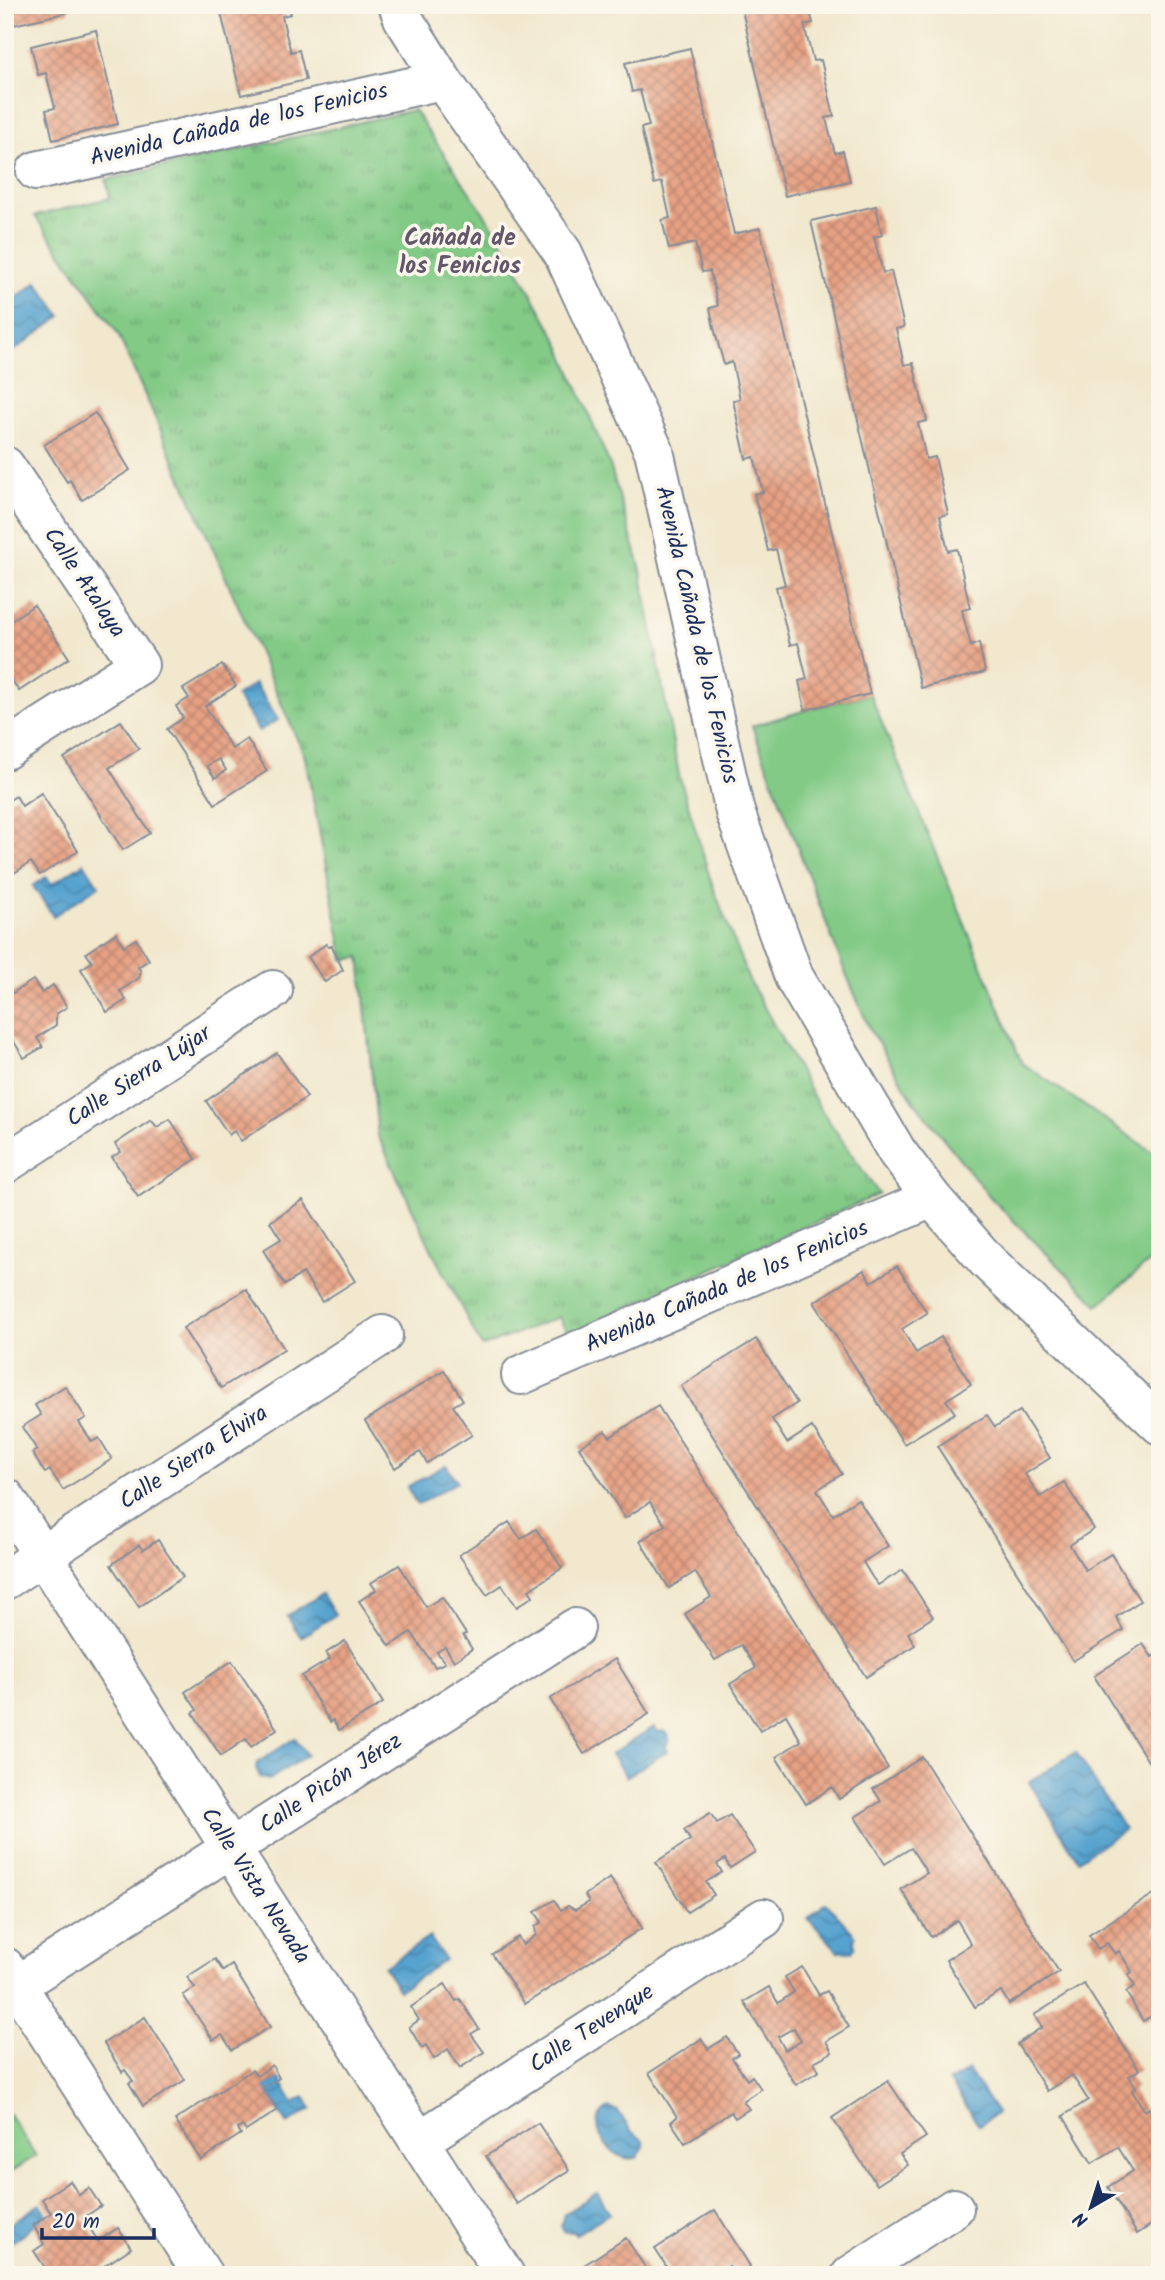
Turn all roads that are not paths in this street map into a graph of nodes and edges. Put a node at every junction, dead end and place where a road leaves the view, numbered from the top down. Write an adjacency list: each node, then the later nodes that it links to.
1 (398, 5): 2 (street, Avenida Cañada de los Fenicios)
2 (442, 80): 3 (street, Avenida Cañada de los Fenicios); 8 (street, Avenida Cañada de los Fenicios)
3 (36, 170)
4 (5, 466): 5 (street, Calle Atalaya)
5 (5, 750)
6 (273, 990): 7 (street, Calle Sierra Lújar)
7 (5, 1164)
8 (932, 1198): 10 (street, Avenida Cañada de los Fenicios); 11 (street, Avenida Cañada de los Fenicios)
9 (383, 1335): 13 (street, Calle Sierra Elvira)
10 (521, 1375)
11 (1160, 1425)
12 (5, 1497): 13 (street, Calle Vista Nevada)
13 (43, 1556): 14 (street, Calle Sierra Elvira); 16 (street, Calle Vista Nevada)
14 (5, 1580)
15 (575, 1628): 16 (street, Calle Picón Jérez)
16 (231, 1848): 18 (street, Calle Picón Jérez); 19 (street, Calle Vista Nevada)
17 (764, 1918): 19 (street, Calle Tevenque)
18 (11, 1976): 21 (street)
19 (419, 2141): 22 (street, Calle Vista Nevada)
20 (954, 2208): 23 (street)
21 (203, 2275)
22 (505, 2275)
23 (851, 2275)

